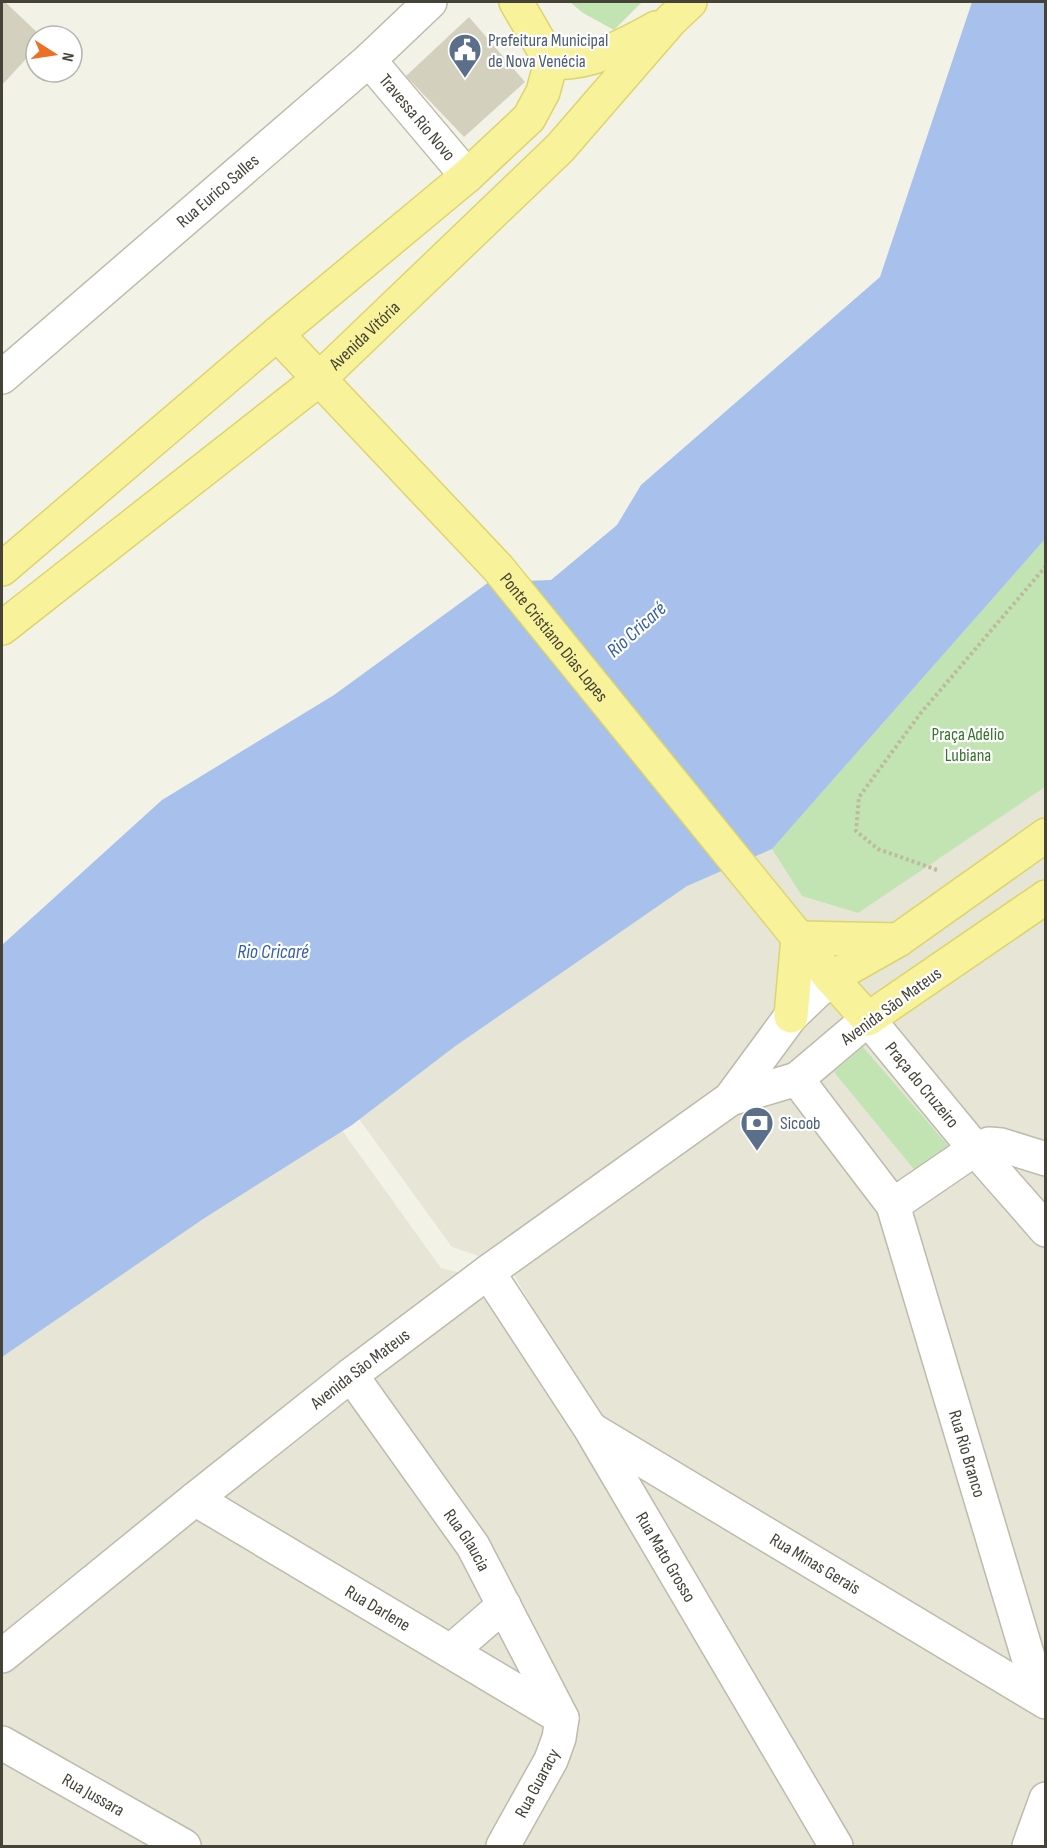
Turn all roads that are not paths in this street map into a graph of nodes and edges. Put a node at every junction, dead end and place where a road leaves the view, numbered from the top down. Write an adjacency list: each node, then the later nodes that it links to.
1 (430, 2): 4 (street, Rua Eurico Salles)
2 (516, 2): 5 (main road)
3 (681, 11): 5 (main road); 9 (main road, Avenida Vitória)
4 (369, 60): 6 (street, Travessa Rio Novo); 8 (street, Rua Eurico Salles)
5 (551, 62): 6 (main road)
6 (467, 176): 7 (main road)
7 (277, 334): 9 (main road, Ponte Cristiano Dias Lopes); 10 (main road)
8 (4, 371)
9 (318, 380): 11 (main road, Avenida Vitória); 14 (main road, Ponte Cristiano Dias Lopes)
10 (2, 569)
11 (2, 628)
12 (1046, 835): 15 (main road)
13 (1046, 897): 18 (main road, Avenida São Mateus)
14 (798, 938): 15 (main road); 16 (main road, Ponte Cristiano Dias Lopes); 17 (main road)
15 (898, 940): 16 (main road)
16 (831, 978): 17 (street, Avenida São Mateus); 18 (main road, Ponte Cristiano Dias Lopes)
17 (791, 1016): 20 (street, Avenida São Mateus)
18 (868, 1019): 19 (street, Avenida São Mateus); 21 (street, Praça do Cruzeiro)
19 (797, 1079): 20 (street, Avenida São Mateus); 23 (street)
20 (730, 1099): 25 (street, Avenida São Mateus)
21 (975, 1149): 22 (street); 23 (street); 24 (street, Praça do Cruzeiro)
22 (1046, 1159)
23 (893, 1205): 32 (street, Rua Rio Branco)
24 (1046, 1230)
25 (488, 1272): 26 (street, Avenida São Mateus); 27 (street, Rua Mato Grosso)
26 (351, 1375): 28 (street, Avenida São Mateus); 29 (street, Rua Glaucia)
27 (590, 1428): 32 (street, Rua Minas Gerais); 36 (street, Rua Mato Grosso)
28 (195, 1499): 30 (street, Rua Darlene); 31 (street, Avenida São Mateus)
29 (504, 1605): 30 (street); 33 (street, Rua Glaucia)
30 (451, 1652): 33 (street, Rua Darlene)
31 (2, 1656)
32 (1042, 1700)
33 (562, 1718): 38 (street, Rua Guaracy)
34 (2, 1743): 37 (street, Rua Jussara)
35 (1046, 1799): 39 (street)
36 (824, 1839)
37 (182, 1846)
38 (503, 1846)
39 (1029, 1846)

